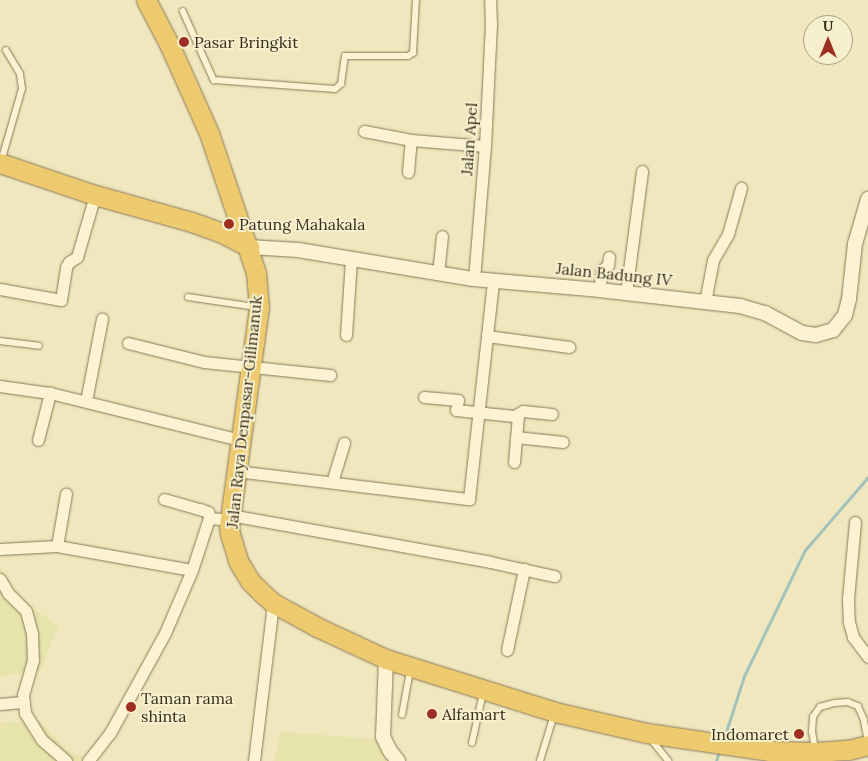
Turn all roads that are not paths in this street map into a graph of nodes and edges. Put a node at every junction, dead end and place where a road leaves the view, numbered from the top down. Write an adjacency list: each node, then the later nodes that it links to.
1 (146, 0): 14 (highway, Jalan Raya Denpasar-Gilimanuk)
2 (416, 0): 4 (lane)
3 (490, 0): 8 (street, Jalan Apel)
4 (183, 11)
5 (6, 51): 9 (lane)
6 (364, 131): 7 (street)
7 (412, 140): 8 (street); 11 (street)
8 (485, 146): 22 (street, Jalan Apel)
9 (0, 164): 13 (highway)
10 (642, 171): 26 (street)
11 (408, 172)
12 (741, 188): 28 (street)
13 (95, 195): 16 (highway); 24 (street)
14 (233, 199): 16 (highway); 18 (highway, Jalan Raya Denpasar-Gilimanuk)
15 (868, 199): 28 (street, Jalan Badung IV)
16 (192, 222): 18 (highway)
17 (442, 236): 21 (street)
18 (249, 247): 20 (street, Jalan Badung IV); 29 (highway, Jalan Raya Denpasar-Gilimanuk)
19 (610, 258): 25 (street)
20 (351, 259): 21 (street, Jalan Badung IV); 31 (street)
21 (438, 274): 22 (street, Jalan Badung IV)
22 (474, 279): 23 (street, Jalan Badung IV)
23 (493, 281): 25 (street, Jalan Badung IV); 32 (street)
24 (0, 289)
25 (599, 290): 26 (street, Jalan Badung IV)
26 (626, 293): 28 (street, Jalan Badung IV)
27 (188, 297): 29 (lane)
28 (705, 302)
29 (258, 307): 37 (highway, Jalan Raya Denpasar-Gilimanuk)
30 (102, 318): 42 (street)
31 (346, 335)
32 (487, 336): 36 (street); 43 (street)
33 (0, 340): 35 (lane)
34 (128, 344): 37 (street)
35 (39, 346)
36 (569, 347)
37 (250, 368): 38 (street); 48 (highway, Jalan Raya Denpasar-Gilimanuk)
38 (330, 375)
39 (0, 386): 40 (street)
40 (50, 393): 42 (street); 47 (street)
41 (424, 397): 43 (street)
42 (86, 402): 48 (street)
43 (478, 412): 45 (street); 53 (street)
44 (552, 414): 45 (street)
45 (518, 415): 46 (street)
46 (516, 437): 49 (street); 51 (street)
47 (38, 440)
48 (240, 440): 52 (highway, Jalan Raya Denpasar-Gilimanuk)
49 (562, 442)
50 (344, 443): 53 (street)
51 (514, 462)
52 (236, 471): 53 (street); 56 (highway, Jalan Raya Denpasar-Gilimanuk)
53 (332, 482)
54 (66, 494): 59 (street)
55 (164, 498): 57 (street)
56 (230, 517): 57 (street); 61 (street); 65 (highway, Jalan Raya Denpasar-Gilimanuk)
57 (209, 518): 62 (street)
58 (855, 522): 67 (street)
59 (58, 546): 60 (street); 62 (street)
60 (0, 549)
61 (524, 569): 63 (street); 66 (street)
62 (192, 570): 81 (street)
63 (554, 576)
64 (0, 579): 71 (street)
65 (273, 603): 68 (highway, Jalan Raya Denpasar-Gilimanuk); 82 (street)
66 (507, 650)
67 (868, 657)
68 (386, 659): 69 (highway, Jalan Raya Denpasar-Gilimanuk); 83 (street)
69 (411, 668): 70 (highway, Jalan Raya Denpasar-Gilimanuk); 74 (lane)
70 (484, 691): 73 (highway, Jalan Raya Denpasar-Gilimanuk); 77 (lane)
71 (22, 702): 72 (street); 80 (street)
72 (0, 704)
73 (555, 712): 75 (highway, Jalan Raya Denpasar-Gilimanuk); 84 (lane)
74 (402, 715)
75 (655, 734): 79 (highway, Jalan Raya Denpasar-Gilimanuk); 85 (lane)
76 (868, 740): 79 (lane)
77 (472, 743)
78 (868, 745): 79 (highway, Jalan Raya Denpasar-Gilimanuk)
79 (816, 752)
80 (66, 761)
81 (88, 761)
82 (254, 761)
83 (398, 761)
84 (540, 761)
85 (669, 761)

